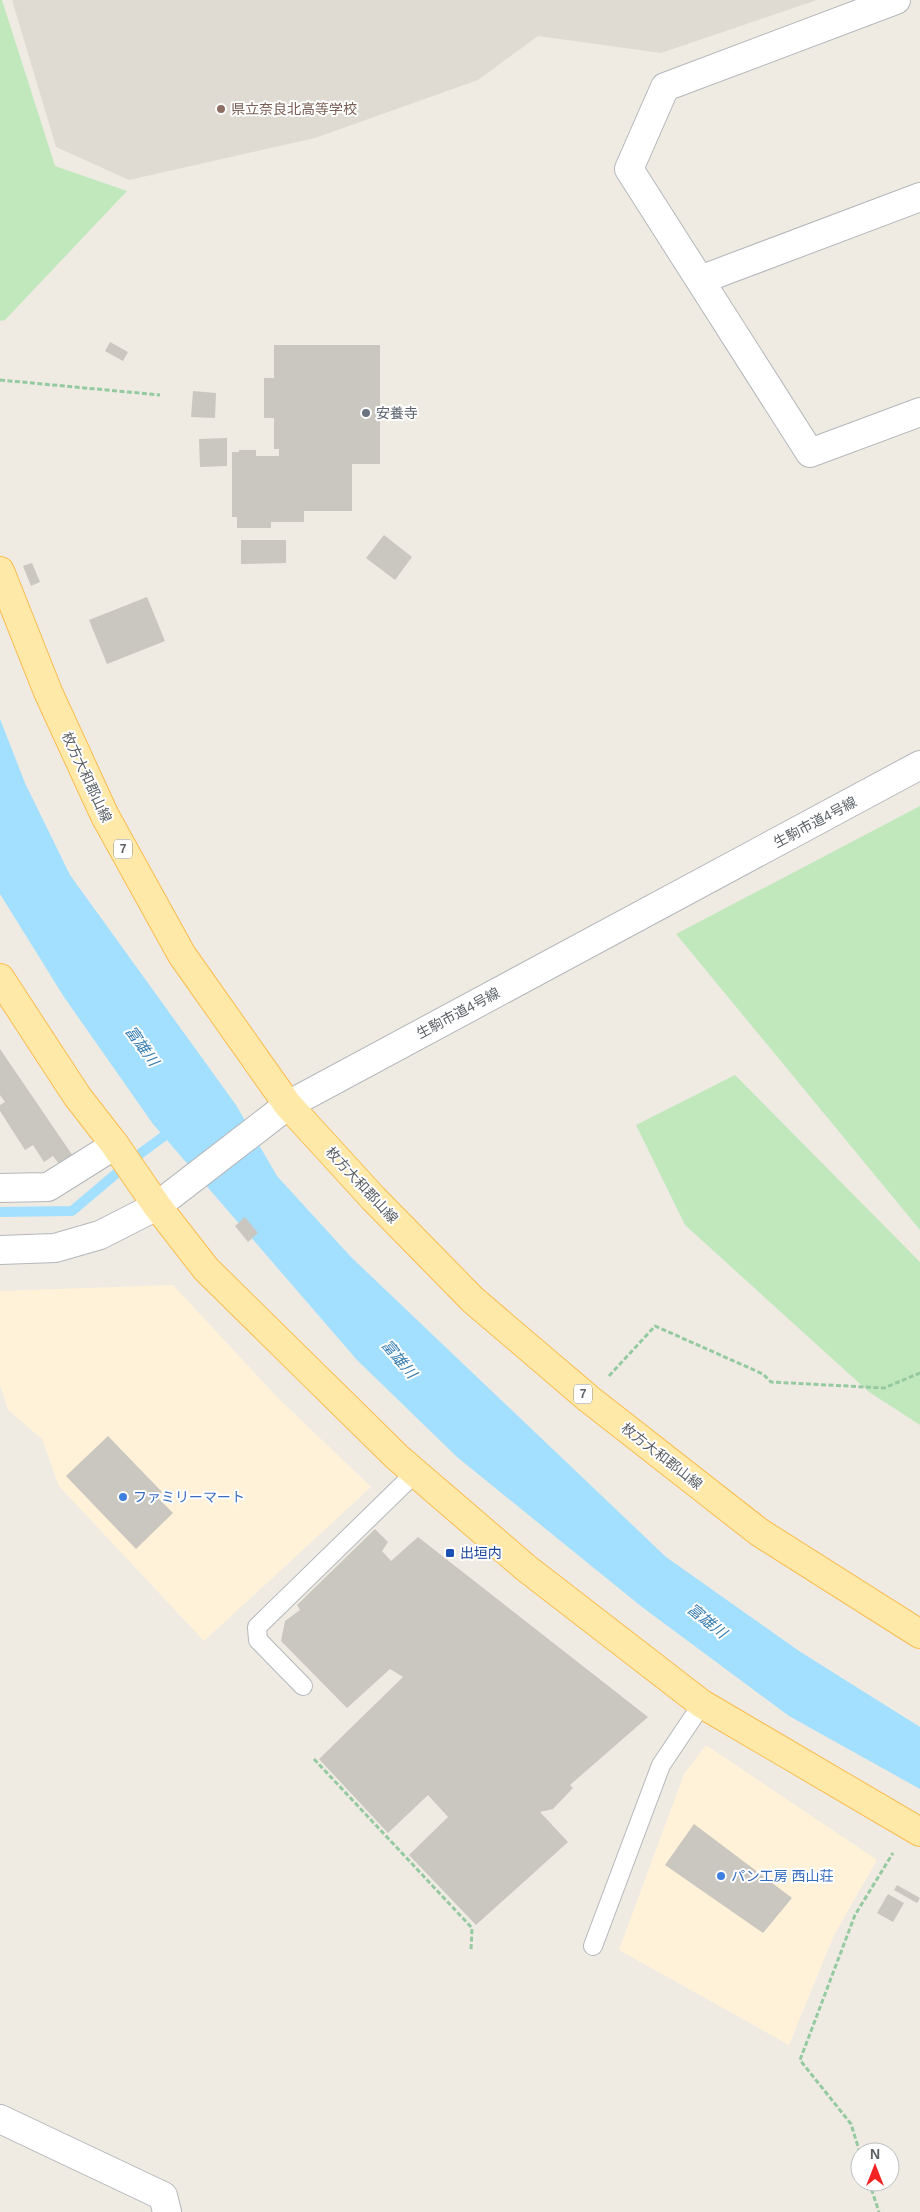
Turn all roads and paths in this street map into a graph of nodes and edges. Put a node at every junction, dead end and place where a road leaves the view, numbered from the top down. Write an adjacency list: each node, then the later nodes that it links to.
1 (896, 0): 3 (street)
2 (920, 197): 3 (street)
3 (700, 280): 6 (street)
4 (0, 380): 5 (path)
5 (160, 395)
6 (920, 412)
7 (0, 571): 10 (main road, 枚方大和郡山線 / 7)
8 (920, 765): 10 (street, 生駒市道4号線)
9 (0, 978): 11 (main road)
10 (288, 1105): 13 (street, 生駒市道4号線); 16 (main road, 枚方大和郡山線 / 7)
11 (115, 1145): 12 (street); 13 (main road)
12 (0, 1188)
13 (157, 1206): 14 (street, 生駒市道4号線); 17 (main road)
14 (0, 1250)
15 (920, 1373): 16 (path)
16 (589, 1399): 18 (main road, 枚方大和郡山線 / 7)
17 (415, 1473): 19 (lane); 20 (main road)
18 (920, 1634)
19 (303, 1686)
20 (702, 1704): 22 (main road); 23 (lane)
21 (314, 1759): 24 (path)
22 (915, 1829): 26 (path)
23 (593, 1946)
24 (471, 1952)
25 (0, 2119): 28 (street)
26 (857, 2142)
27 (872, 2192): 29 (path)
28 (167, 2212)
29 (879, 2212)

